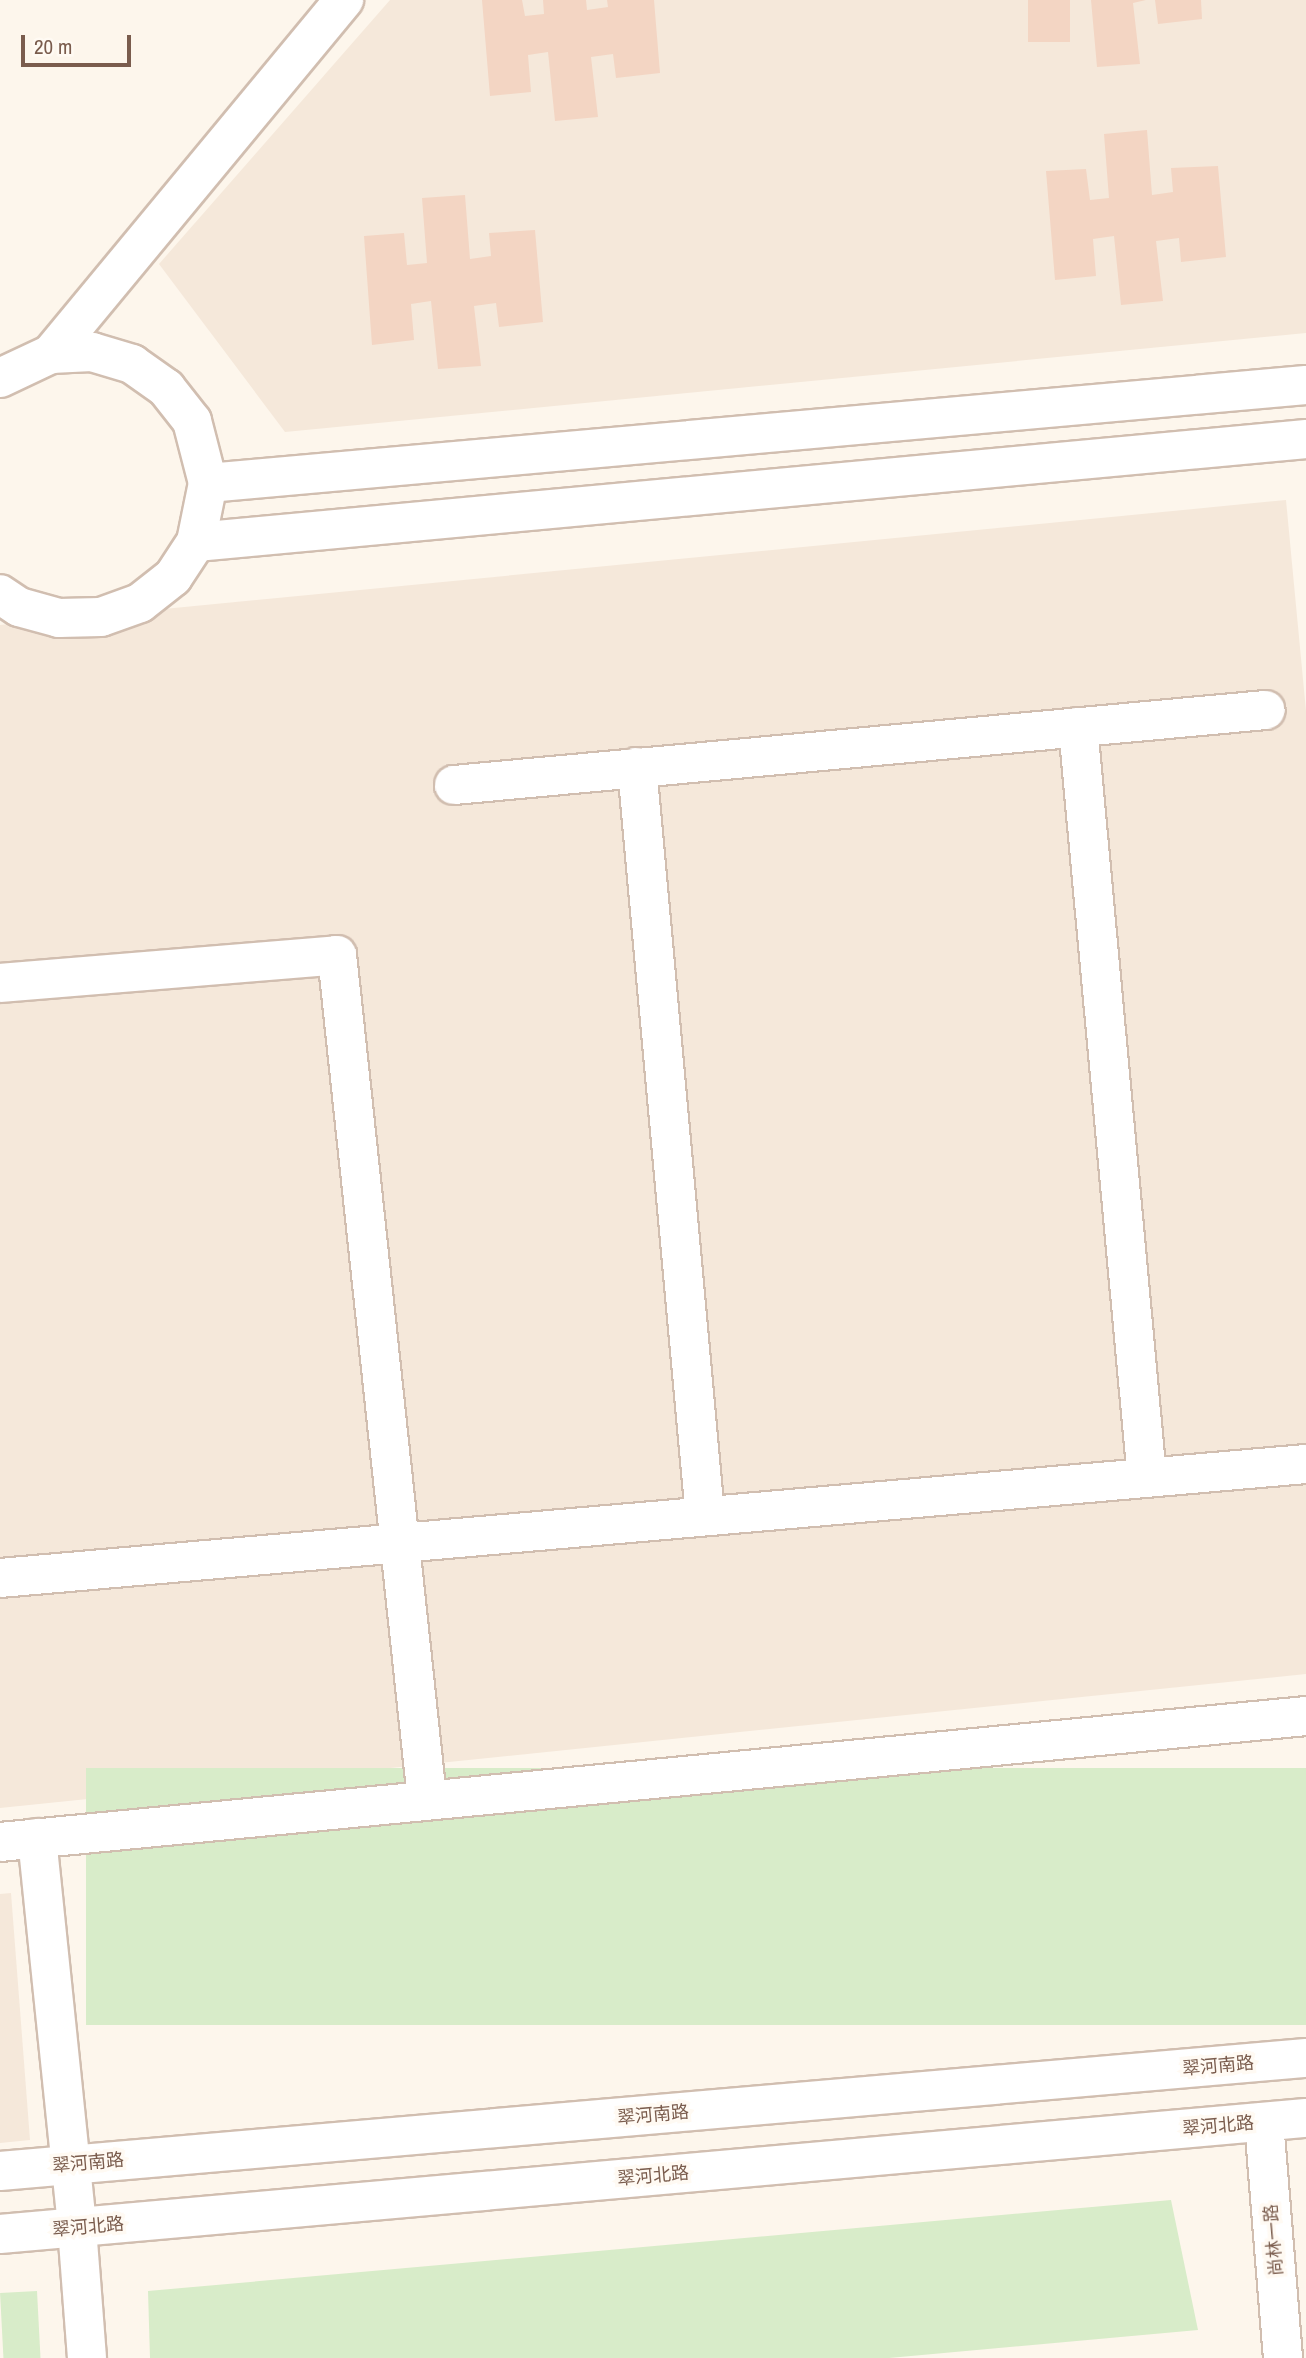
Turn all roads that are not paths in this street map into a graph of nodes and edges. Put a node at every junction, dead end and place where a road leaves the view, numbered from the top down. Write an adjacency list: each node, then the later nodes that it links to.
1 (344, 0): 2 (street)
2 (51, 354): 3 (street); 6 (street)
3 (0, 378)
4 (1306, 385): 6 (street)
5 (1306, 439): 7 (street)
6 (208, 483): 7 (street)
7 (196, 542): 8 (street)
8 (0, 594)
9 (1266, 710): 10 (street)
10 (1078, 727): 11 (street); 15 (street)
11 (637, 768): 12 (street); 16 (street)
12 (454, 785)
13 (0, 983): 17 (street)
14 (1306, 1464): 15 (street)
15 (1146, 1478): 16 (street)
16 (705, 1516): 17 (street)
17 (396, 1543): 18 (street); 20 (street)
18 (0, 1578)
19 (1306, 1716): 20 (street)
20 (427, 1799): 21 (street)
21 (18, 1840): 25 (street)
22 (1306, 2058): 25 (street, 翠河南路)
23 (1306, 2118): 24 (street, 翠河北路)
24 (1264, 2122): 27 (street, 翠河北路); 30 (street, 尚林一路)
25 (68, 2165): 26 (street, 翠河南路); 27 (street)
26 (0, 2171)
27 (77, 2228): 28 (street, 翠河北路); 29 (street)
28 (0, 2234)
29 (87, 2358)
30 (1283, 2358)

